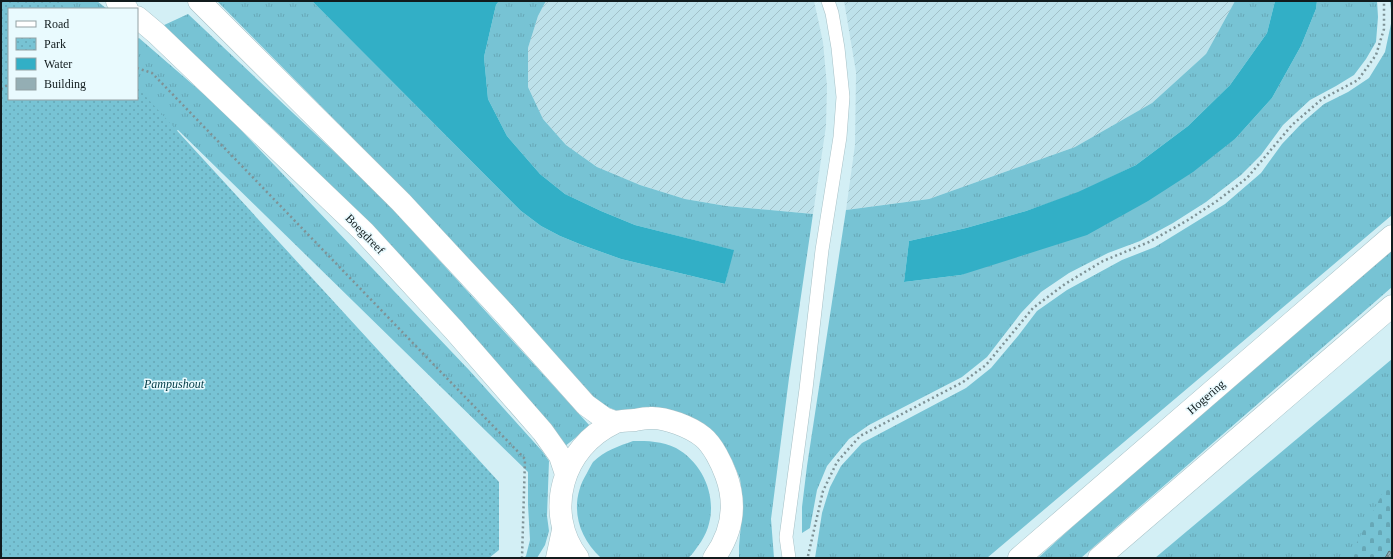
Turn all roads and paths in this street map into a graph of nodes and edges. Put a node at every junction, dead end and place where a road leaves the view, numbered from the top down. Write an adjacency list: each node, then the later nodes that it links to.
1 (117, 1): 5 (main road)
2 (828, 1): 17 (lane)
3 (1384, 1): 18 (path)
4 (200, 2): 10 (main road)
5 (126, 8)
6 (138, 18): 11 (main road, Boegdreef)
7 (138, 68): 14 (path)
8 (1392, 236): 19 (main road, Hogering)
9 (1392, 306): 20 (main road)
10 (615, 422): 11 (main road); 13 (main road)
11 (566, 474): 12 (main road)
12 (563, 530): 15 (main road); 16 (main road)
13 (720, 554)
14 (522, 558)
15 (557, 558)
16 (578, 558)
17 (789, 558)
18 (807, 558)
19 (1019, 558)
20 (1099, 558)

